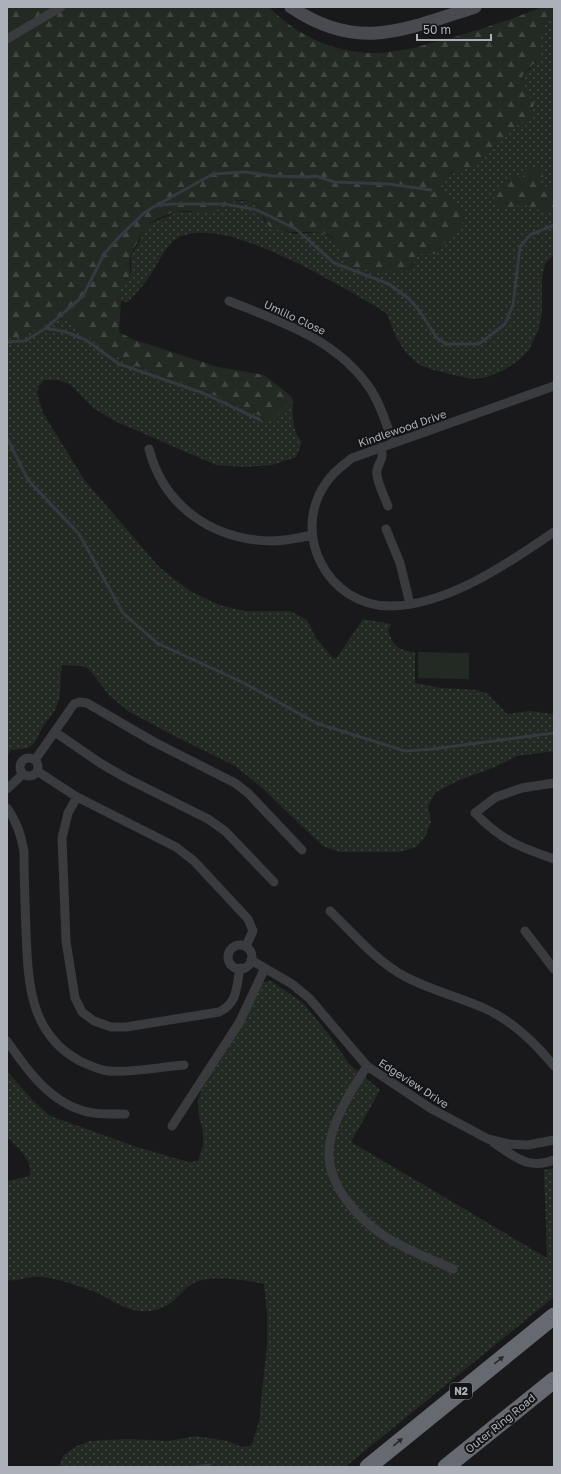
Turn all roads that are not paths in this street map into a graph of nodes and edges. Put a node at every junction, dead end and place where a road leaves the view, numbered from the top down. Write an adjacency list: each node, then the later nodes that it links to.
1 (61, 7): 4 (street)
2 (291, 7): 3 (street)
3 (475, 7)
4 (7, 39)
5 (229, 301): 7 (street, Umlilo Close)
6 (554, 386): 7 (street, Kindlewood Drive)
7 (393, 443): 8 (street, Kindlewood Drive)
8 (381, 447): 10 (street); 13 (street, Kindlewood Drive)
9 (149, 449): 13 (street)
10 (388, 506)
11 (386, 529): 14 (street)
12 (554, 532): 14 (street, Kindlewood Drive)
13 (312, 535): 14 (street, Kindlewood Drive)
14 (410, 604)
15 (55, 732): 16 (street); 23 (street); 25 (street)
16 (35, 760): 17 (street); 18 (street)
17 (36, 771): 18 (street); 21 (street)
18 (23, 774): 20 (street)
19 (554, 783): 24 (street)
20 (7, 789)
21 (77, 797): 28 (street); 30 (street)
22 (7, 808): 35 (street)
23 (302, 850)
24 (554, 859)
25 (274, 882)
26 (330, 911): 34 (street)
27 (525, 932): 32 (street)
28 (246, 946): 29 (street); 30 (street)
29 (251, 960): 30 (street); 31 (street, Edgeview Drive)
30 (240, 968)
31 (265, 968): 36 (street, Edgeview Drive); 38 (street)
32 (554, 969)
33 (7, 1041): 37 (street)
34 (552, 1059)
35 (184, 1065)
36 (367, 1066): 39 (street, Edgeview Drive); 42 (street)
37 (125, 1114)
38 (172, 1126)
39 (488, 1139): 40 (street, Edgeview Drive); 41 (street)
40 (554, 1140)
41 (554, 1160)
42 (453, 1269)
43 (554, 1316): 45 (highway, N2, one-way to 43)
44 (554, 1380): 46 (highway, Outer Ring Road)
45 (368, 1467)
46 (446, 1467)

